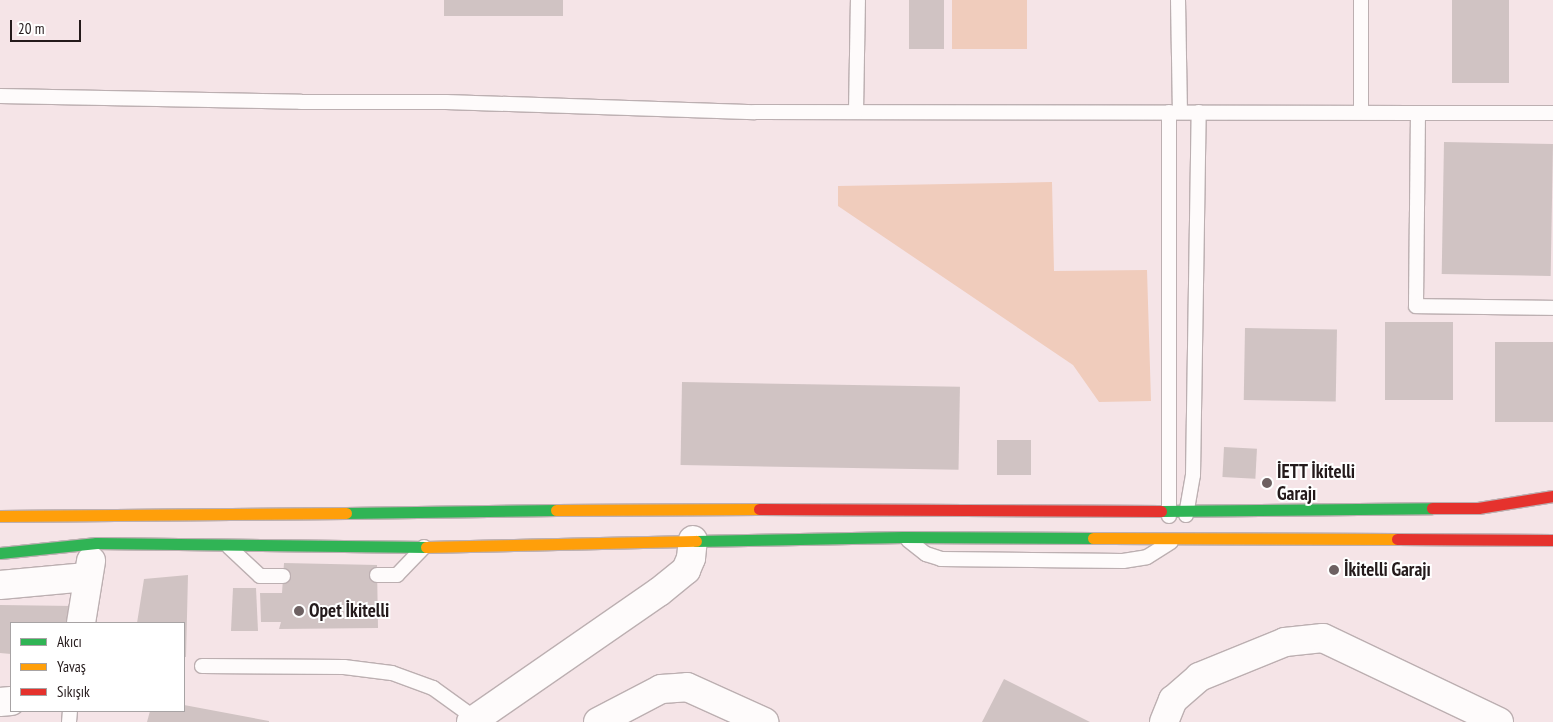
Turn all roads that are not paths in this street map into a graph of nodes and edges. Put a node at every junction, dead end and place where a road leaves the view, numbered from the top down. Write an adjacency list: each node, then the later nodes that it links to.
1 (858, 0): 6 (lane)
2 (1178, 0): 7 (lane)
3 (1360, 0): 5 (lane)
4 (0, 96): 6 (lane)
5 (1361, 111): 8 (lane); 9 (lane)
6 (856, 112): 7 (lane)
7 (1174, 112): 8 (lane); 14 (lane)
8 (1199, 112): 13 (lane)
9 (1418, 113): 10 (lane); 11 (lane)
10 (1553, 114)
11 (1553, 308)
12 (1553, 496): 13 (main road)
13 (1189, 510): 14 (main road); 18 (lane)
14 (1167, 511): 15 (main road); 18 (lane)
15 (0, 516)
16 (903, 537): 17 (main road); 18 (main road); 18 (lane)
17 (693, 540): 22 (main road); 30 (street)
18 (1175, 540): 19 (main road)
19 (1553, 540)
20 (96, 543): 21 (main road); 23 (main road); 26 (street)
21 (227, 545): 22 (main road); 25 (lane)
22 (424, 547): 24 (lane)
23 (0, 553)
24 (377, 575)
25 (283, 576)
26 (87, 577): 27 (street); 28 (street)
27 (0, 585)
28 (81, 622)
29 (202, 666): 30 (lane)
30 (473, 720)
31 (598, 722): 32 (street)
32 (764, 722)
33 (1164, 722): 34 (street)
34 (1499, 722)

